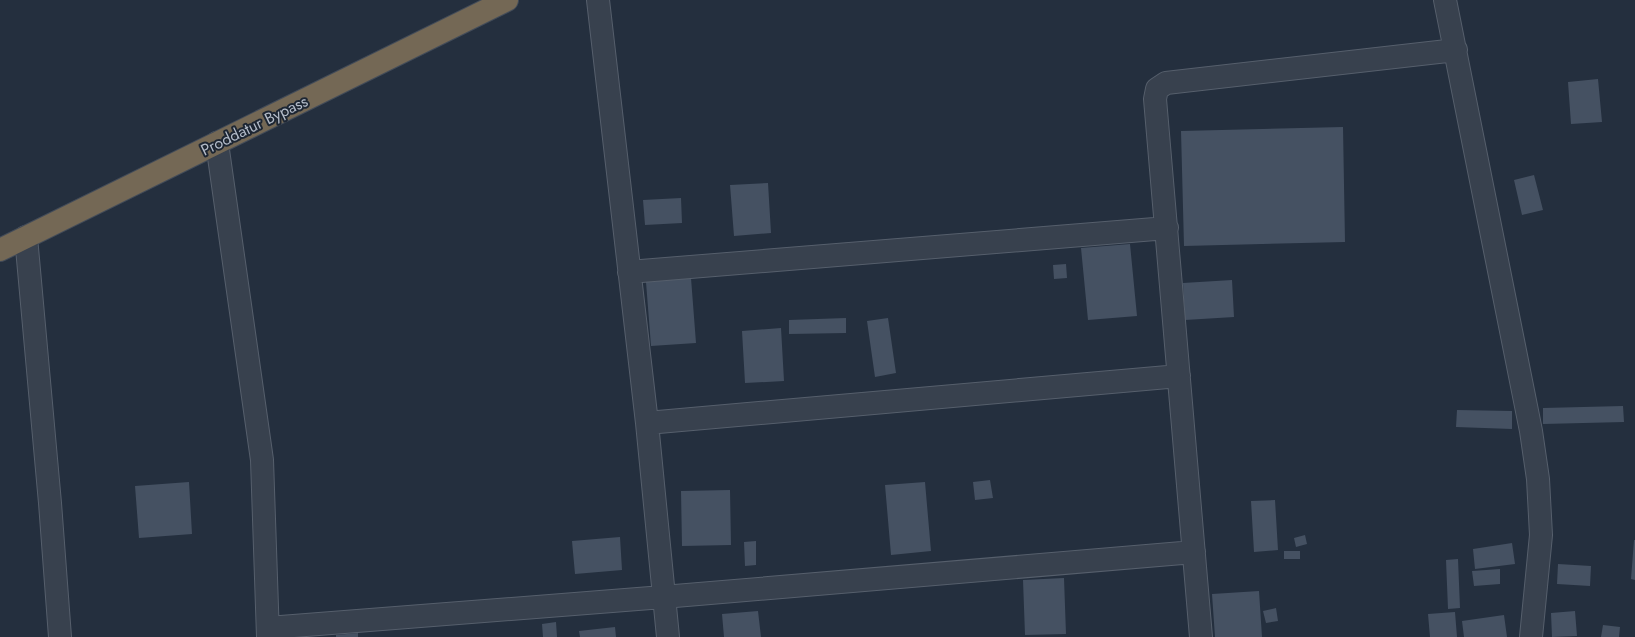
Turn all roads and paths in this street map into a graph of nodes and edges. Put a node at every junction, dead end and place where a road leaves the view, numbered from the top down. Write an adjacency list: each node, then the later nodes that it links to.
1 (508, 0): 5 (highway, Proddatur Bypass)
2 (598, 0): 9 (street)
3 (1445, 0): 4 (street)
4 (1456, 50): 6 (street); 18 (street)
5 (217, 143): 7 (highway, Proddatur Bypass); 14 (street)
6 (1167, 228): 9 (street); 10 (street)
7 (26, 237): 8 (highway, Proddatur Bypass); 15 (street)
8 (0, 250)
9 (629, 272): 11 (street)
10 (1179, 376): 11 (street); 12 (street)
11 (647, 423): 13 (street)
12 (1194, 552): 13 (street); 17 (street)
13 (664, 597): 14 (street); 16 (street)
14 (268, 633)
15 (60, 637)
16 (668, 637)
17 (1201, 637)
18 (1531, 637)

